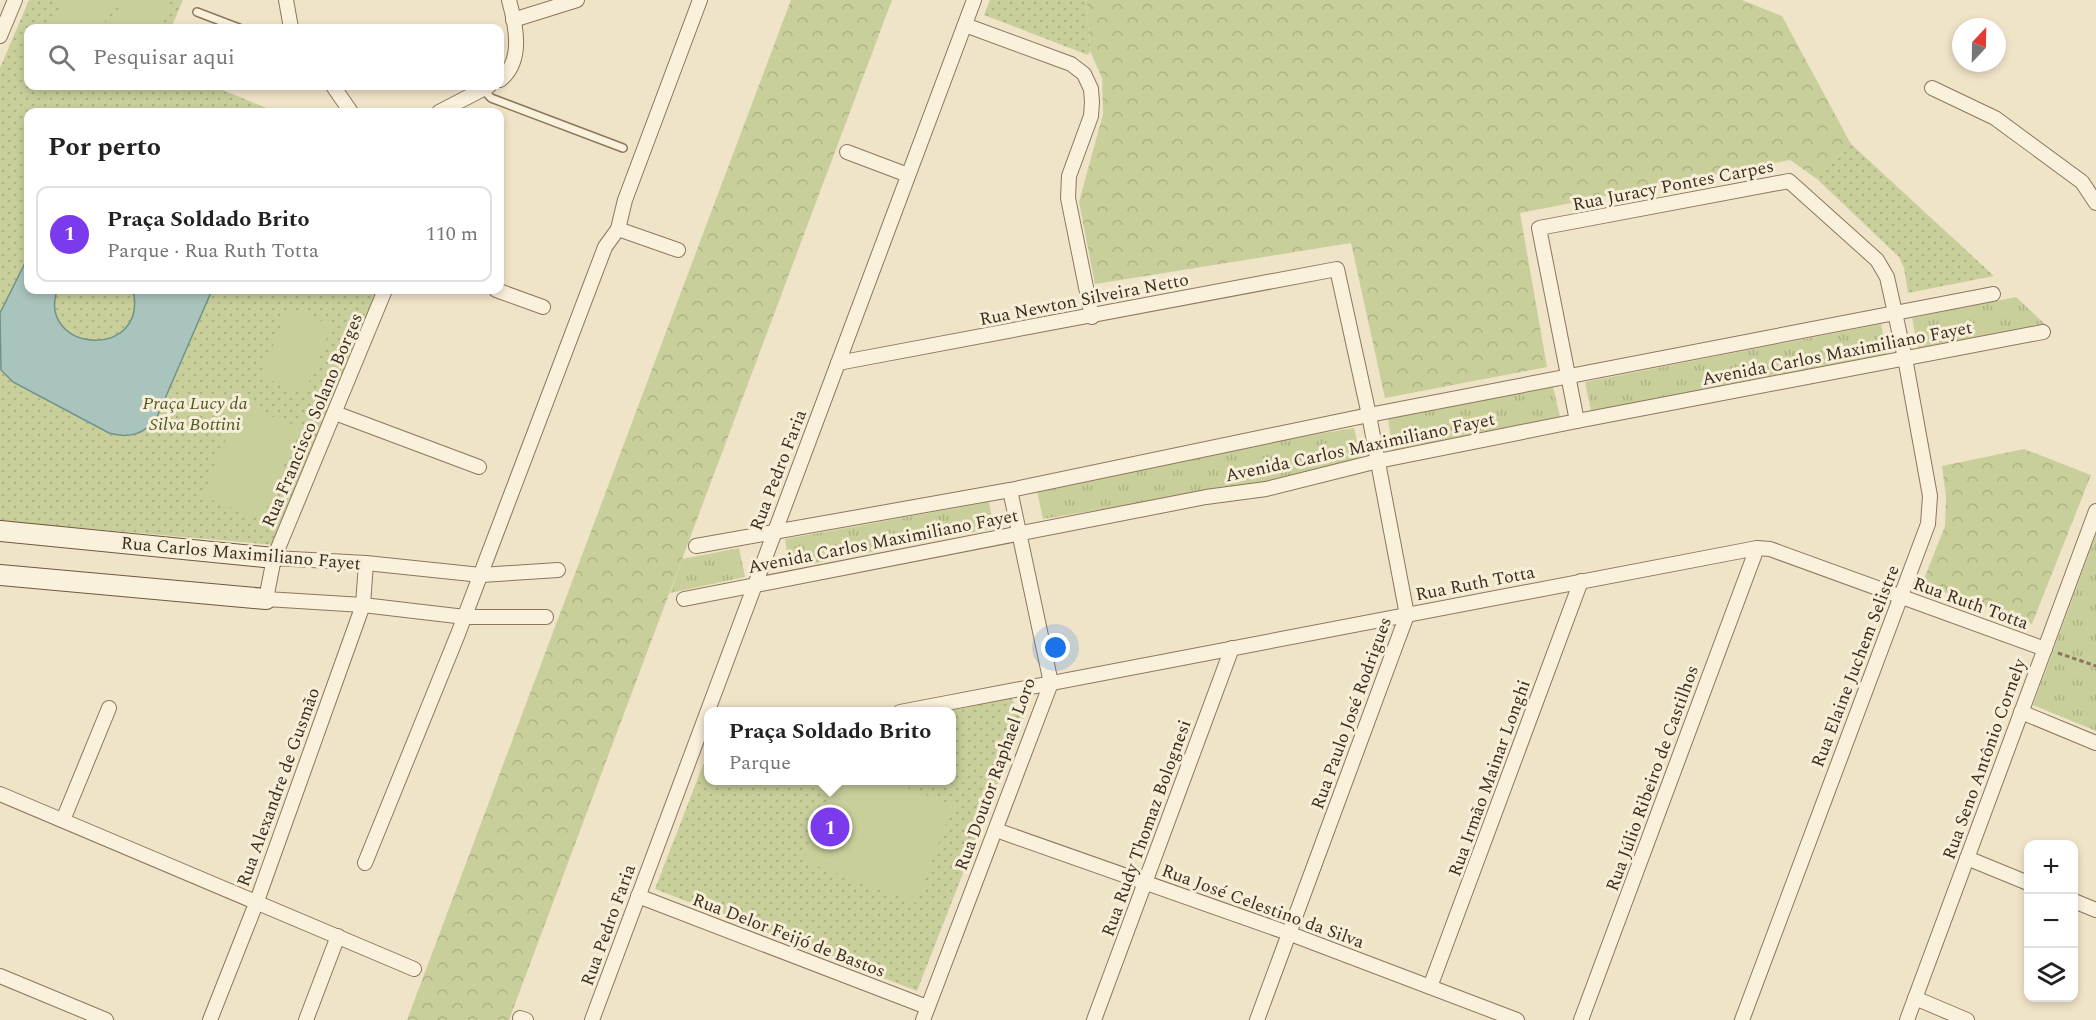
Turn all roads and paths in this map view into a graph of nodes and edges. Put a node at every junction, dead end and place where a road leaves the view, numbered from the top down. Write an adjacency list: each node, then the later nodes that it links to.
1 (15, 0): 12 (street)
2 (286, 0): 10 (street)
3 (509, 0): 8 (street)
4 (577, 0): 8 (street)
5 (700, 0): 24 (street)
6 (974, 0): 11 (street, Rua Pedro Faria)
7 (196, 12): 9 (lane)
8 (513, 20): 13 (street)
9 (228, 24)
10 (290, 24)
11 (965, 24): 22 (street, Rua Pedro Faria); 32 (street)
12 (0, 36)
13 (504, 77)
14 (1932, 88): 23 (street)
15 (336, 90): 18 (street)
16 (480, 90): 19 (street)
17 (488, 90): 20 (lane)
18 (348, 108)
19 (447, 108)
20 (623, 148)
21 (847, 153): 22 (street)
22 (908, 175): 35 (street, Rua Pedro Faria)
23 (2096, 203)
24 (618, 229): 25 (street); 53 (street)
25 (678, 250)
26 (1337, 269): 32 (street, Rua Newton Silveira Netto); 38 (street, Rua Paulo José Rodrigues)
27 (504, 293): 30 (street)
28 (383, 294): 37 (street, Rua Francisco Solano Borges)
29 (1994, 294): 31 (street, Avenida Carlos Maximiliano Fayet)
30 (543, 307)
31 (1895, 314): 34 (street, Rua Elaine Juchem Selistre); 36 (street, Avenida Carlos Maximiliano Fayet); 36 (street, Rua Juracy Pontes Carpes)
32 (1092, 317): 35 (street, Rua Newton Silveira Netto)
33 (2043, 332): 34 (street, Avenida Carlos Maximiliano Fayet)
34 (1905, 358): 39 (street, Avenida Carlos Maximiliano Fayet); 56 (street, Rua Elaine Juchem Selistre)
35 (838, 363): 45 (street, Rua Pedro Faria)
36 (1568, 377): 38 (street, Avenida Carlos Maximiliano Fayet); 39 (street)
37 (335, 413): 41 (street); 49 (street, Rua Francisco Solano Borges)
38 (1369, 415): 40 (street, Rua Paulo José Rodrigues); 42 (street, Avenida Carlos Maximiliano Fayet)
39 (1576, 421): 40 (street, Avenida Carlos Maximiliano Fayet)
40 (1378, 461): 46 (street, Avenida Carlos Maximiliano Fayet); 60 (street, Rua Paulo José Rodrigues)
41 (479, 467)
42 (1010, 490): 45 (street, Avenida Carlos Maximiliano Fayet); 46 (street, Rua Doutor Raphael Loro)
43 (2096, 511): 64 (street, Rua Seno Antônio Cornely)
44 (0, 531): 49 (street, Rua Carlos Maximiliano Fayet)
45 (774, 532): 47 (street, Avenida Carlos Maximiliano Fayet); 55 (street, Rua Pedro Faria)
46 (1018, 533): 55 (street, Avenida Carlos Maximiliano Fayet); 66 (street, Rua Doutor Raphael Loro)
47 (696, 546)
48 (1757, 548): 54 (street, Rua Ruth Totta); 56 (street, Rua Ruth Totta); 98 (street, Rua Júlio Ribeiro de Castilhos)
49 (274, 558): 50 (street, Rua Carlos Maximiliano Fayet); 57 (street, Rua Francisco Solano Borges)
50 (366, 563): 53 (street, Rua Carlos Maximiliano Fayet); 59 (street, Rua Alexandre de Gusmão)
51 (558, 570): 53 (street, Rua Carlos Maximiliano Fayet)
52 (0, 575): 57 (street)
53 (481, 575): 61 (street)
54 (1581, 581): 60 (street, Rua Ruth Totta); 88 (street, Rua Irmão Mainar Longhi)
55 (755, 584): 58 (street, Avenida Carlos Maximiliano Fayet); 67 (street, Rua Pedro Faria)
56 (1900, 597): 64 (street, Rua Ruth Totta); 99 (street, Rua Elaine Juchem Selistre)
57 (266, 599): 59 (street)
58 (684, 599)
59 (363, 605): 61 (street); 81 (street, Rua Alexandre de Gusmão)
60 (1407, 615): 63 (street, Rua Ruth Totta); 84 (street, Rua Paulo José Rodrigues)
61 (465, 617): 62 (street); 77 (street)
62 (546, 617)
63 (1232, 648): 66 (street, Rua Ruth Totta); 79 (street, Rua Rudy Thomaz Bolognesi)
64 (2044, 649): 65 (path); 70 (street, Rua Seno Antônio Cornely)
65 (2096, 666)
66 (1051, 683): 68 (street, Rua Ruth Totta); 75 (street, Rua Doutor Raphael Loro)
67 (713, 707)
68 (922, 707)
69 (109, 708): 74 (street)
70 (2021, 712): 72 (street); 76 (street, Rua Seno Antônio Cornely)
71 (703, 738): 80 (street, Rua Pedro Faria)
72 (2096, 743)
73 (0, 794): 74 (street)
74 (63, 820): 81 (street)
75 (996, 830): 79 (street, Rua José Celestino da Silva); 90 (street, Rua Doutor Raphael Loro)
76 (1967, 858): 78 (street); 89 (street, Rua Seno Antônio Cornely)
77 (365, 863)
78 (2024, 881)
79 (1145, 883): 84 (street, Rua José Celestino da Silva); 95 (street, Rua Rudy Thomaz Bolognesi)
80 (638, 896): 90 (street, Rua Delor Feijó de Bastos); 94 (street, Rua Pedro Faria)
81 (257, 901): 85 (street); 92 (street, Rua Alexandre de Gusmão)
82 (2078, 903): 83 (street)
83 (2096, 910)
84 (1288, 933): 88 (street, Rua José Celestino da Silva); 96 (street, Rua Paulo José Rodrigues)
85 (338, 936): 86 (street); 93 (street)
86 (414, 969)
87 (0, 976): 91 (street)
88 (1430, 987): 97 (street, Rua José Celestino da Silva)
89 (1915, 998): 100 (street, Rua Seno Antônio Cornely); 101 (street)
90 (925, 1014)
91 (106, 1020)
92 (210, 1020)
93 (306, 1020)
94 (592, 1020)
95 (1094, 1020)
96 (1257, 1020)
97 (1517, 1020)
98 (1581, 1020)
99 (1742, 1020)
100 (1907, 1020)
101 (1967, 1020)

